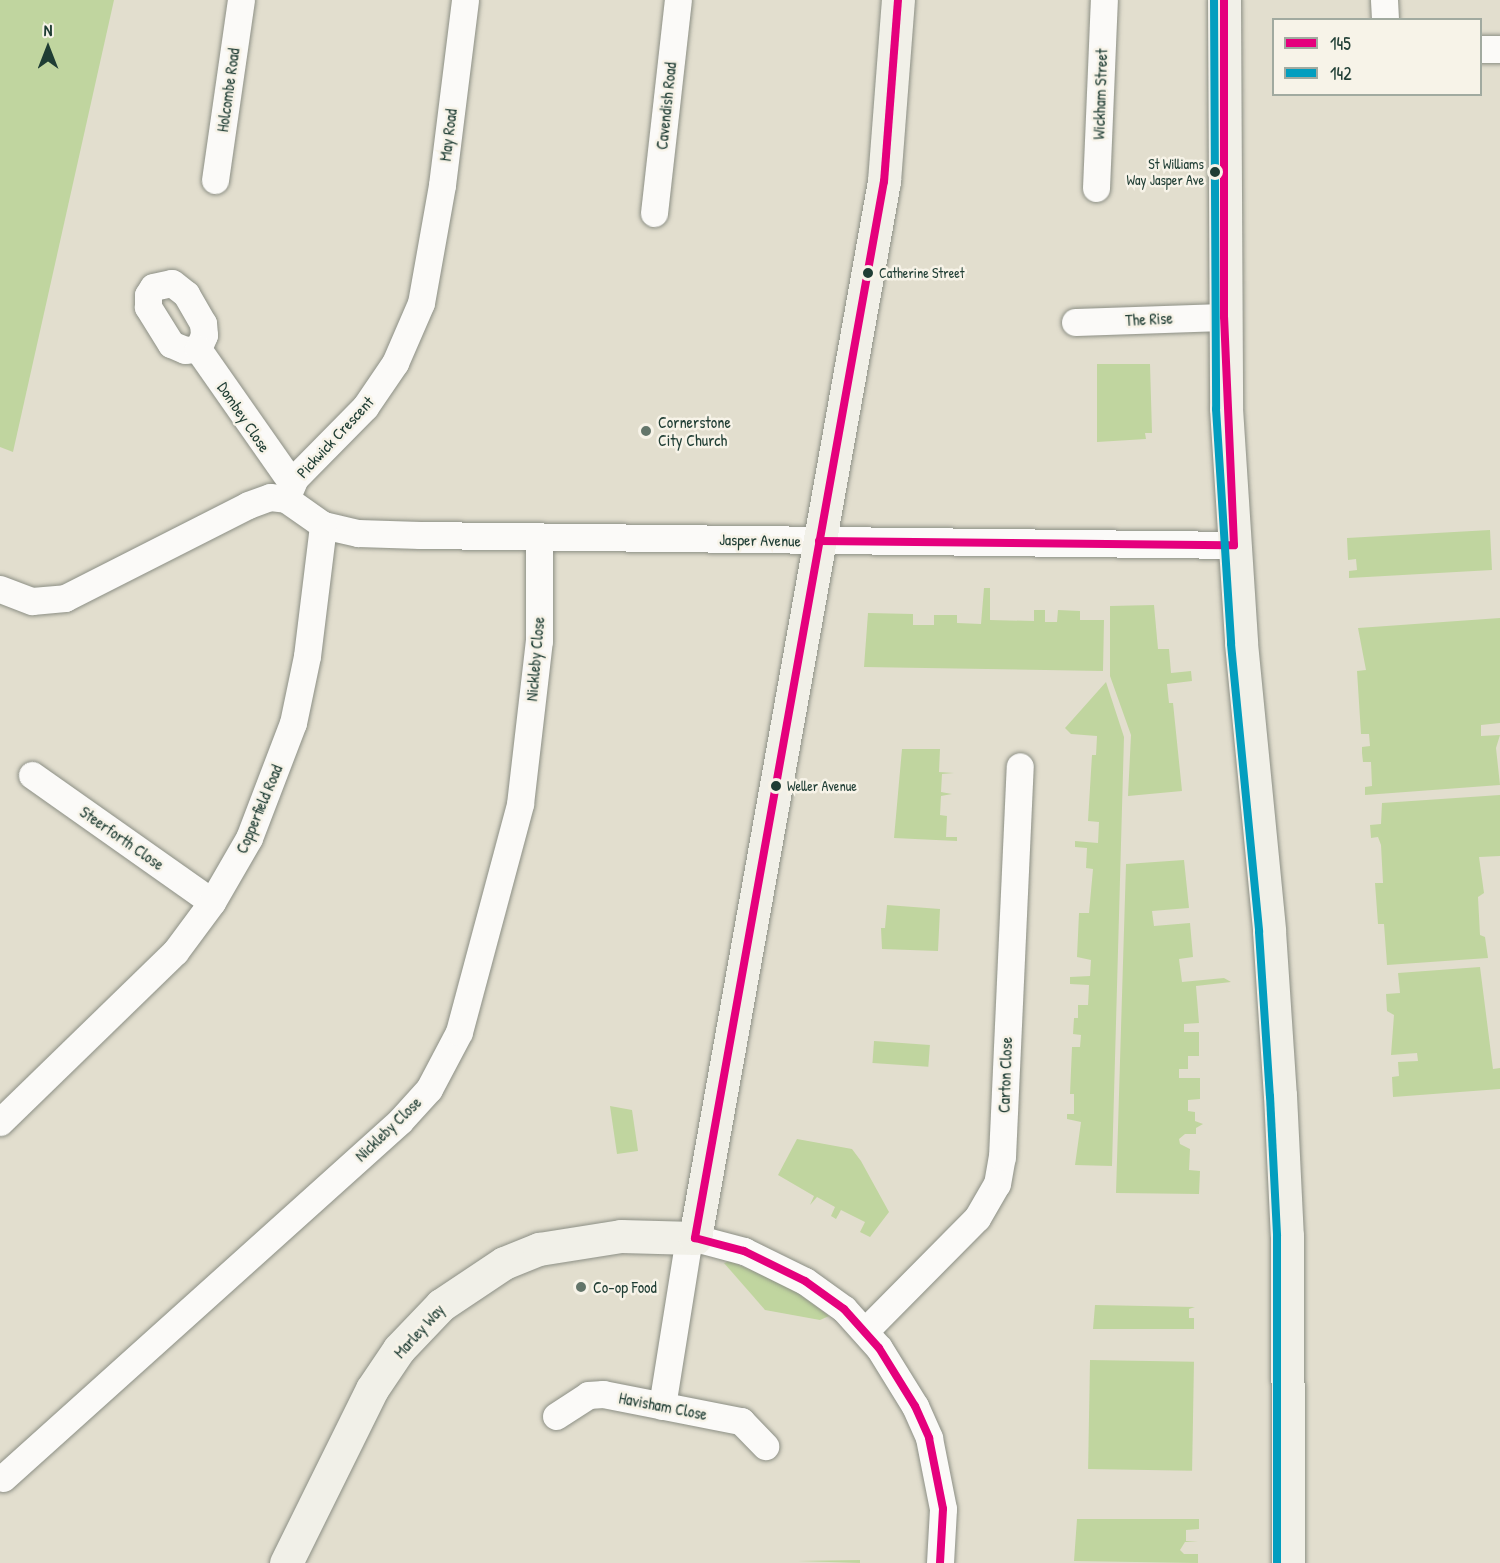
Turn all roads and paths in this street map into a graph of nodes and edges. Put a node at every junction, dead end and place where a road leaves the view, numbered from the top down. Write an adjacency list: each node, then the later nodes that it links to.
1 (241, 0): 11 (street, Holcombe Road)
2 (465, 0): 14 (street, May Road)
3 (678, 0): 13 (street, Cavendish Road)
4 (898, 0): 21 (street)
5 (1104, 0): 12 (street, Wickham Street)
6 (1224, 0): 15 (street)
7 (1384, 0): 8 (street)
8 (1385, 18)
9 (1482, 49): 10 (street)
10 (1500, 49)
11 (215, 180)
12 (1096, 188)
13 (654, 213)
14 (428, 269): 18 (street, Pickwick Crescent)
15 (1224, 316): 16 (street, The Rise); 22 (street)
16 (1075, 322)
17 (198, 349): 18 (street, Dombey Close)
18 (289, 491): 19 (street); 23 (street)
19 (323, 525): 20 (street, Jasper Avenue); 26 (street, Copperfield Road)
20 (539, 536): 21 (street, Jasper Avenue); 33 (street, Nickleby Close)
21 (819, 541): 22 (street, Jasper Avenue); 28 (street)
22 (1234, 545): 36 (street)
23 (0, 589)
24 (1020, 766): 29 (street, Carton Close)
25 (32, 775): 26 (street, Steerforth Close)
26 (212, 902): 27 (street, Copperfield Road)
27 (0, 1122)
28 (692, 1238): 29 (street); 30 (street); 34 (street, Marley Way)
29 (865, 1331): 35 (street)
30 (662, 1406): 31 (street, Havisham Close); 32 (street, Havisham Close)
31 (556, 1416)
32 (765, 1446)
33 (3, 1478)
34 (286, 1563)
35 (940, 1563)
36 (1288, 1563)

